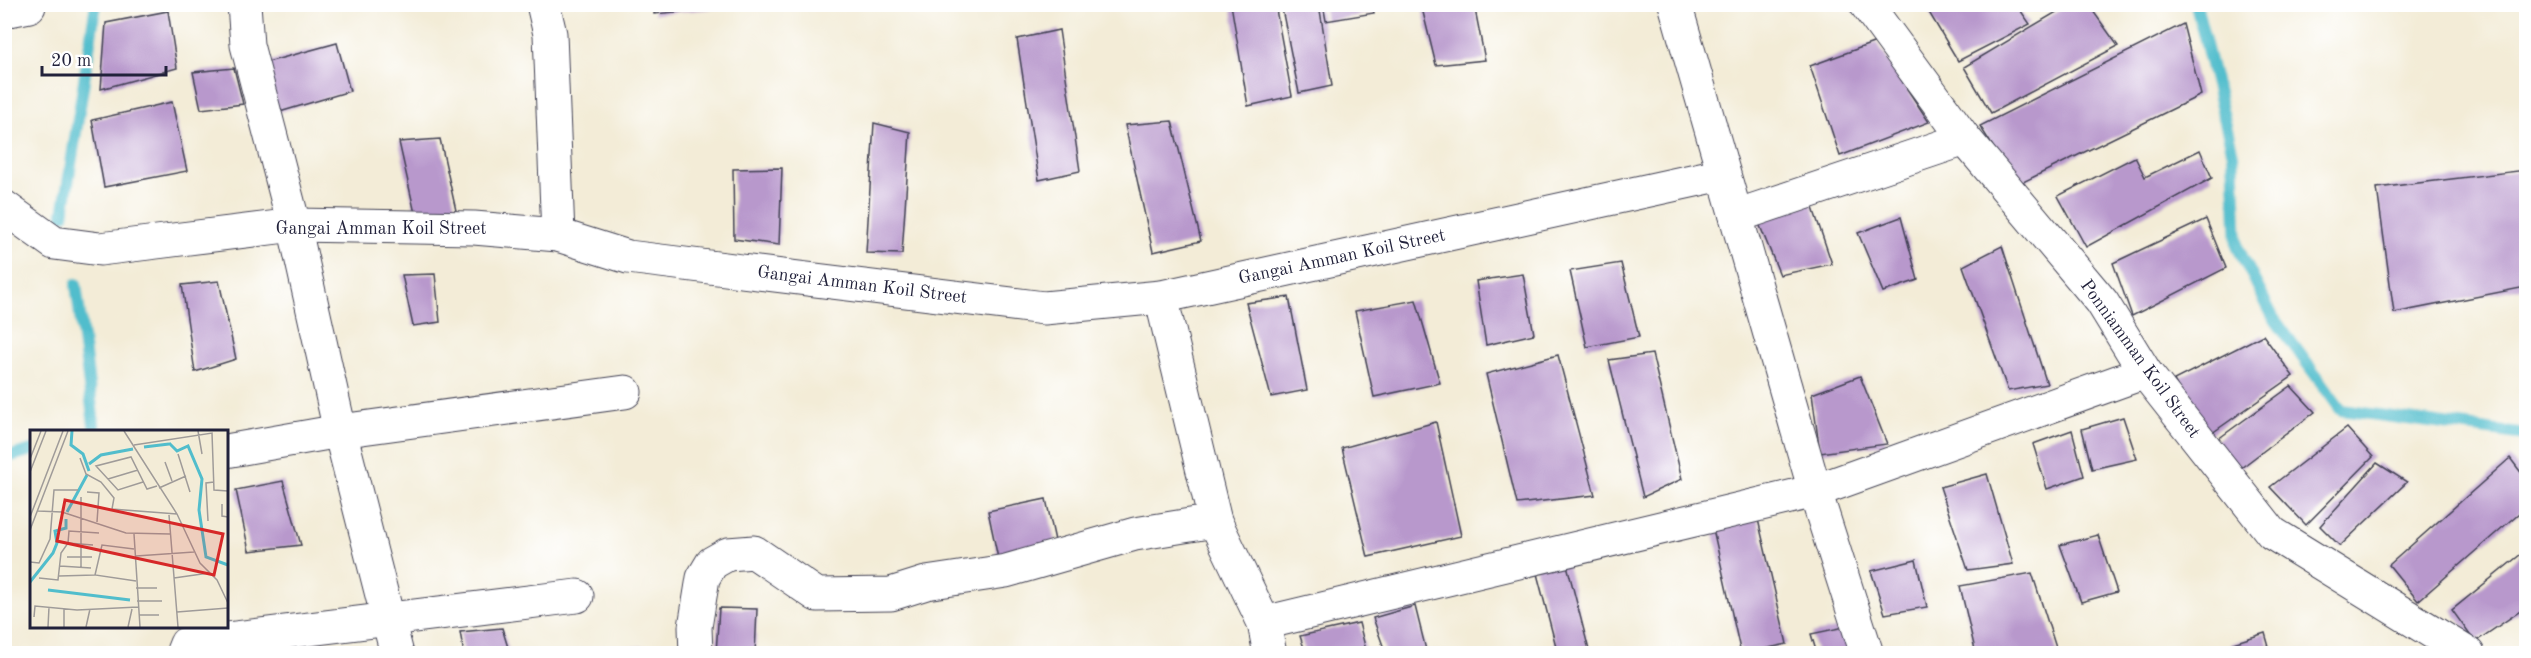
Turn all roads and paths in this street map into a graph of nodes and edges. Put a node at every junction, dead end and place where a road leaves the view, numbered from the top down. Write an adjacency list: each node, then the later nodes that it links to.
1 (244, 4): 9 (street)
2 (543, 4): 10 (street)
3 (1675, 4): 6 (street)
4 (1866, 4): 5 (street, Ponniamman Koil Street)
5 (1965, 140): 8 (street); 12 (street, Ponniamman Koil Street)
6 (1724, 174): 8 (street); 11 (street, Gangai Amman Koil Street)
7 (4, 207): 9 (street, Gangai Amman Koil Street)
8 (1736, 216): 16 (street)
9 (294, 225): 10 (street, Gangai Amman Koil Street); 14 (street)
10 (558, 235): 11 (street, Gangai Amman Koil Street)
11 (1161, 297): 17 (street)
12 (2145, 372): 16 (street); 22 (street, Ponniamman Koil Street)
13 (625, 392): 14 (street)
14 (340, 431): 15 (street); 19 (street)
15 (228, 451)
16 (1815, 491): 20 (street); 25 (street)
17 (1215, 521): 20 (street); 24 (street)
18 (577, 596): 19 (street)
19 (388, 619): 21 (street); 23 (street)
20 (1267, 638)
21 (183, 641)
22 (2459, 647): 26 (street)
23 (397, 654)
24 (696, 654)
25 (1867, 654)
26 (2418, 654)

